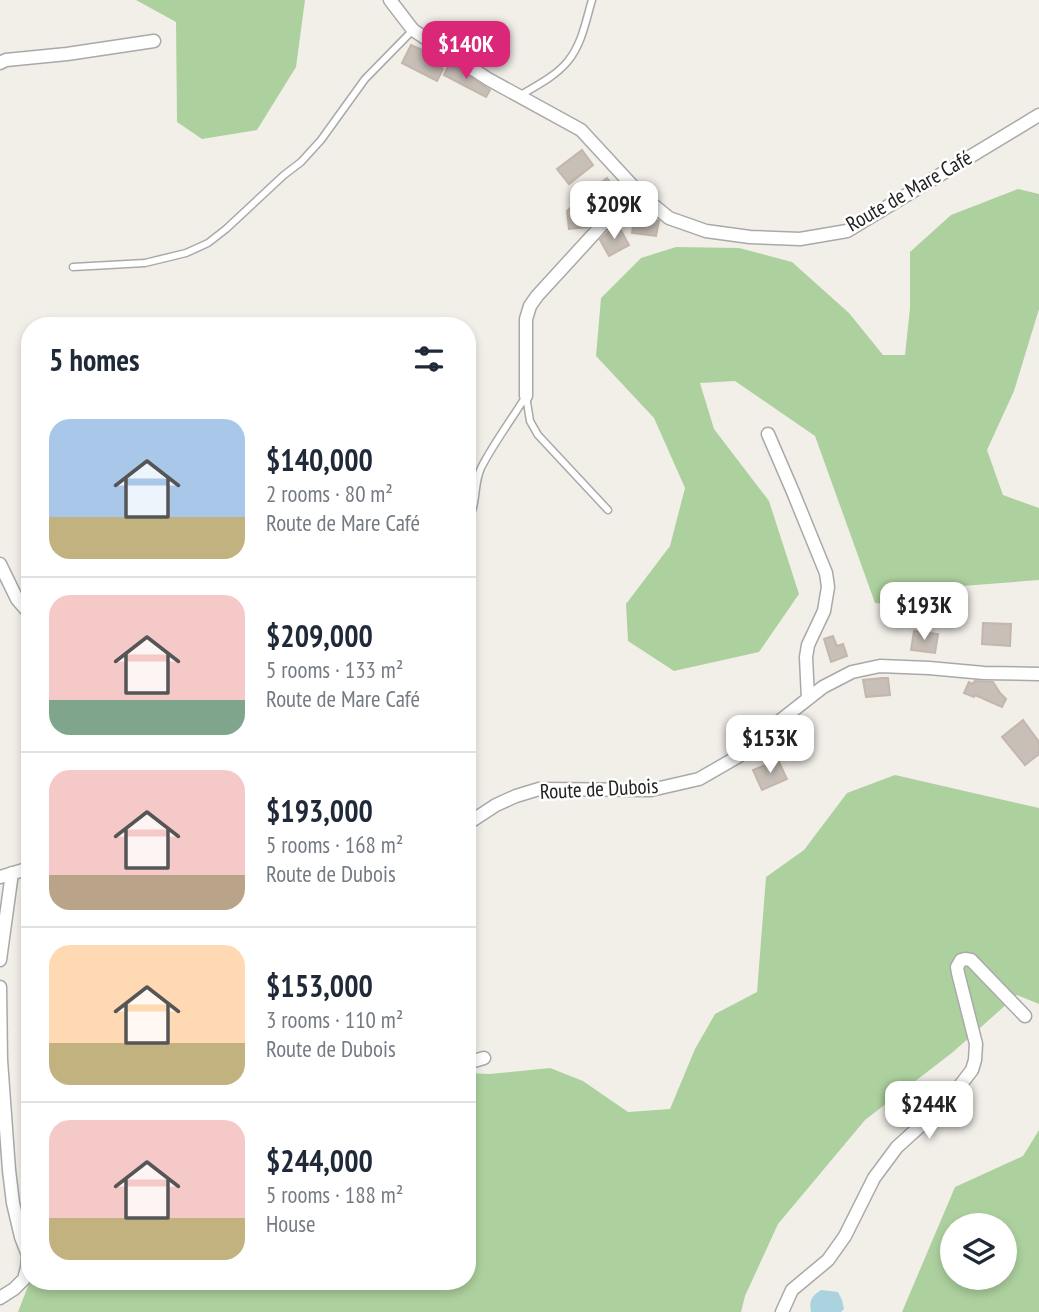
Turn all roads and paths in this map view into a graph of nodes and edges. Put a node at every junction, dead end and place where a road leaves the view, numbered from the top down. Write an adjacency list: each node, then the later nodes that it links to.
1 (390, 0): 3 (street, Route de Mare Café)
2 (592, 0): 6 (lane)
3 (414, 30): 6 (street, Route de Mare Café); 9 (lane)
4 (154, 41): 5 (street)
5 (0, 63)
6 (519, 96): 8 (street, Route de Mare Café)
7 (1039, 115): 8 (street, Route de Mare Café)
8 (641, 195): 10 (street)
9 (73, 267)
10 (526, 396): 12 (lane); 13 (lane)
11 (768, 434): 17 (street)
12 (476, 484)
13 (608, 510)
14 (0, 564): 15 (street)
15 (21, 604)
16 (1039, 674): 17 (street, Route de Dubois)
17 (808, 699): 18 (street, Route de Dubois)
18 (476, 818)
19 (6, 875): 20 (street)
20 (0, 960)
21 (0, 987): 25 (street)
22 (1025, 1016): 28 (street)
23 (484, 1058): 24 (street)
24 (476, 1060)
25 (21, 1237)
26 (21, 1282): 27 (street)
27 (0, 1298)
28 (782, 1312)

